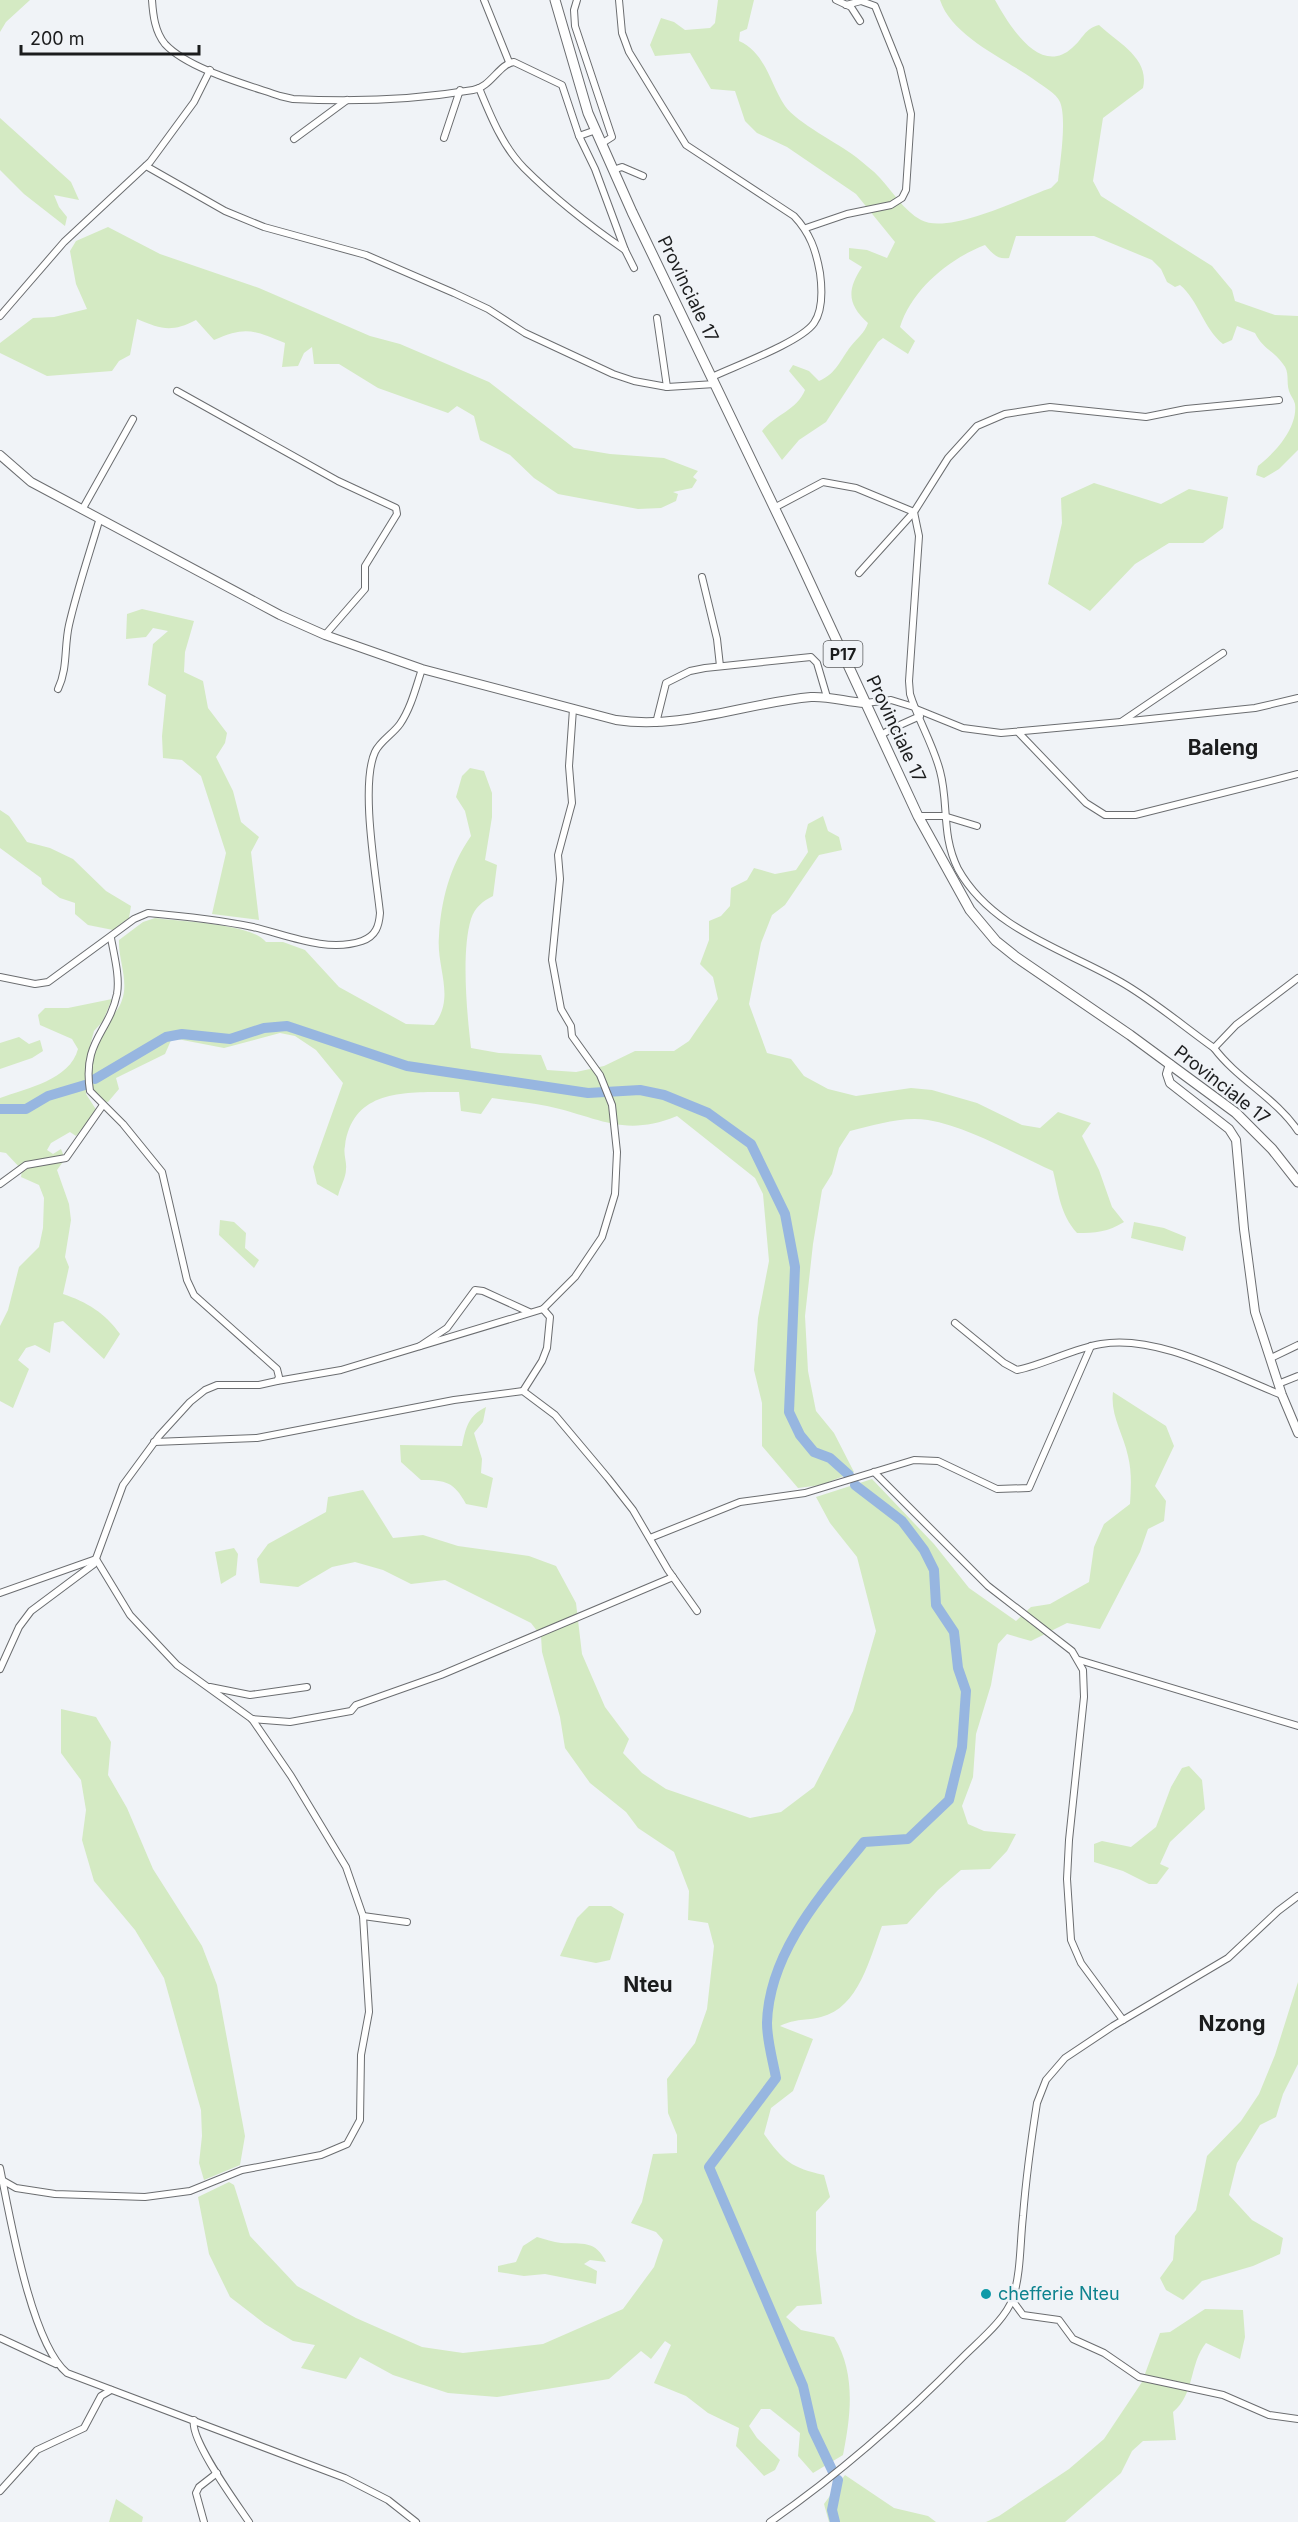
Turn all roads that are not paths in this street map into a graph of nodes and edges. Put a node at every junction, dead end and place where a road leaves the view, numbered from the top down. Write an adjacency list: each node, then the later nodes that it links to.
1 (152, 0): 10 (street)
2 (484, 0): 9 (street)
3 (555, 0): 12 (main road, Provinciale 17 / P17)
4 (577, 0): 11 (street)
5 (619, 0): 24 (street)
6 (836, 0): 7 (street)
7 (846, 5): 8 (street); 24 (street)
8 (860, 21)
9 (509, 62): 13 (street); 17 (street)
10 (210, 70): 15 (street); 21 (street)
11 (589, 70): 12 (street); 20 (street)
12 (577, 77): 16 (main road, Provinciale 17 / P17)
13 (480, 88): 14 (street); 25 (street)
14 (460, 90): 15 (street); 18 (street)
15 (347, 100): 19 (street)
16 (596, 130): 17 (street); 20 (main road, Provinciale 17 / P17)
17 (579, 136): 25 (street)
18 (444, 138)
19 (294, 139)
20 (601, 144): 22 (main road, Provinciale 17 / P17)
21 (146, 166): 27 (street); 30 (street)
22 (613, 170): 23 (street); 29 (main road, Provinciale 17 / P17)
23 (643, 176)
24 (806, 228): 29 (street)
25 (625, 250): 26 (street)
26 (634, 268)
27 (0, 316)
28 (657, 318): 30 (street)
29 (713, 381): 30 (street); 35 (main road, Provinciale 17 / P17)
30 (667, 387)
31 (177, 391): 41 (street)
32 (1279, 400): 37 (street)
33 (133, 418): 36 (street)
34 (0, 455): 36 (street)
35 (774, 508): 37 (street); 48 (main road, Provinciale 17 / P17)
36 (82, 510): 38 (street)
37 (914, 512): 39 (street); 50 (street)
38 (99, 521): 41 (street); 45 (street)
39 (859, 573)
40 (702, 577): 43 (street)
41 (325, 635): 44 (street)
42 (1222, 653): 51 (street)
43 (720, 666): 46 (street); 52 (street)
44 (422, 669): 49 (street); 59 (street)
45 (58, 689)
46 (827, 697): 48 (street); 52 (street)
47 (1298, 698): 51 (street)
48 (865, 703): 50 (street); 54 (main road, Provinciale 17 / P17)
49 (573, 709): 52 (street); 68 (street)
50 (917, 710): 53 (street); 54 (street); 57 (street)
51 (1120, 722): 53 (street)
52 (656, 723)
53 (1018, 732): 55 (street)
54 (881, 735): 56 (main road, Provinciale 17 / P17)
55 (1298, 774)
56 (918, 816): 57 (street); 63 (main road, Provinciale 17 / P17)
57 (944, 816): 58 (street); 62 (street)
58 (976, 826)
59 (111, 938): 60 (street); 64 (street)
60 (0, 977)
61 (1298, 978): 62 (street)
62 (1214, 1048): 65 (street)
63 (1170, 1064): 66 (main road, Provinciale 17 / P17); 74 (street)
64 (103, 1105): 67 (street); 76 (street)
65 (1298, 1131)
66 (1298, 1182)
67 (0, 1184)
68 (543, 1309): 69 (street); 78 (street)
69 (529, 1312): 73 (street); 73 (street)
70 (955, 1323): 72 (street)
71 (1298, 1345): 74 (street)
72 (1091, 1346): 79 (street); 82 (street)
73 (417, 1348): 76 (street)
74 (1271, 1359): 77 (street)
75 (1298, 1376): 77 (street)
76 (277, 1381): 81 (street)
77 (1278, 1384): 79 (street)
78 (523, 1391): 81 (street); 83 (street)
79 (1282, 1395): 80 (street)
80 (1298, 1433)
81 (154, 1442): 84 (street)
82 (874, 1472): 83 (street); 88 (street)
83 (650, 1538): 85 (street)
84 (96, 1559): 86 (street); 89 (street); 90 (street)
85 (673, 1577): 87 (street); 92 (street)
86 (0, 1593)
87 (697, 1611)
88 (1079, 1660): 93 (street); 97 (street)
89 (0, 1669)
90 (206, 1686): 91 (street); 92 (street)
91 (307, 1687)
92 (252, 1719): 95 (street)
93 (1298, 1726)
94 (1298, 1896): 97 (street)
95 (363, 1916): 96 (street); 99 (street)
96 (407, 1922)
97 (1124, 2020): 100 (street)
98 (0, 2168): 99 (street)
99 (2, 2180): 102 (street)
100 (1012, 2300): 104 (street); 111 (street)
101 (0, 2338): 102 (street)
102 (56, 2364): 103 (street)
103 (111, 2390): 105 (street); 107 (street)
104 (1298, 2419)
105 (194, 2420): 106 (street); 110 (street)
106 (217, 2473): 108 (street); 109 (street)
107 (0, 2491)
108 (204, 2522)
109 (249, 2522)
110 (416, 2522)
111 (770, 2522)

